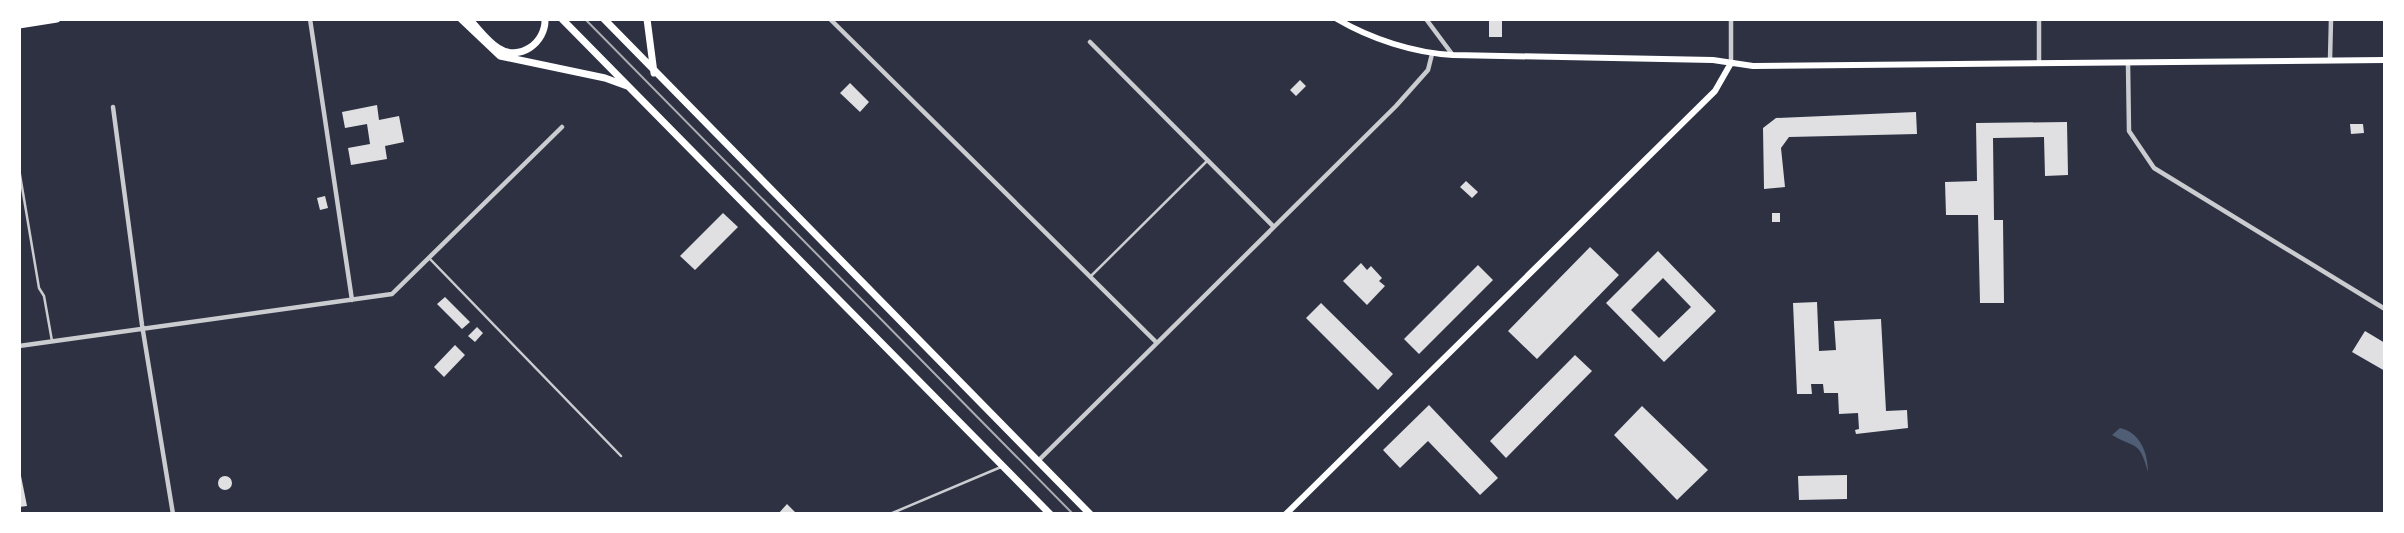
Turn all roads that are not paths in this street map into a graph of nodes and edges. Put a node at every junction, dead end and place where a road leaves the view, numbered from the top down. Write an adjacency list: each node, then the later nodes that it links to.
1 (57, 19): 15 (main road)
2 (310, 19): 33 (street)
3 (461, 19): 25 (main road)
4 (469, 19): 5 (main road)
5 (545, 19)
6 (562, 19): 25 (main road)
7 (604, 19): 24 (main road)
8 (647, 19): 24 (main road)
9 (830, 19): 32 (street)
10 (1337, 19): 17 (main road)
11 (1426, 19): 18 (street)
12 (1731, 19): 22 (street)
13 (2039, 19): 23 (street)
14 (2331, 19): 19 (street)
15 (19, 25)
16 (1090, 42): 28 (street)
17 (1432, 54): 18 (main road); 30 (street)
18 (1452, 55): 22 (main road)
19 (2330, 60): 20 (main road); 21 (main road)
20 (2385, 60)
21 (2128, 62): 23 (main road); 34 (street)
22 (1731, 63): 23 (main road); 46 (main road)
23 (2039, 63)
24 (654, 74): 40 (main road)
25 (629, 87): 41 (main road)
26 (113, 107): 35 (street)
27 (562, 127): 31 (street)
28 (1208, 161): 30 (street); 32 (lane)
29 (19, 169): 36 (lane)
30 (1274, 227): 37 (street)
31 (430, 259): 33 (street); 39 (lane)
32 (1090, 277): 37 (street)
33 (352, 300): 35 (street)
34 (2385, 309)
35 (143, 330): 36 (street); 42 (street)
36 (52, 341): 38 (street)
37 (1157, 343): 40 (street)
38 (19, 346)
39 (621, 456)
40 (1038, 461): 45 (main road)
41 (1004, 465): 43 (lane); 44 (main road)
42 (173, 514)
43 (890, 514)
44 (1050, 514)
45 (1090, 514)
46 (1286, 514)

